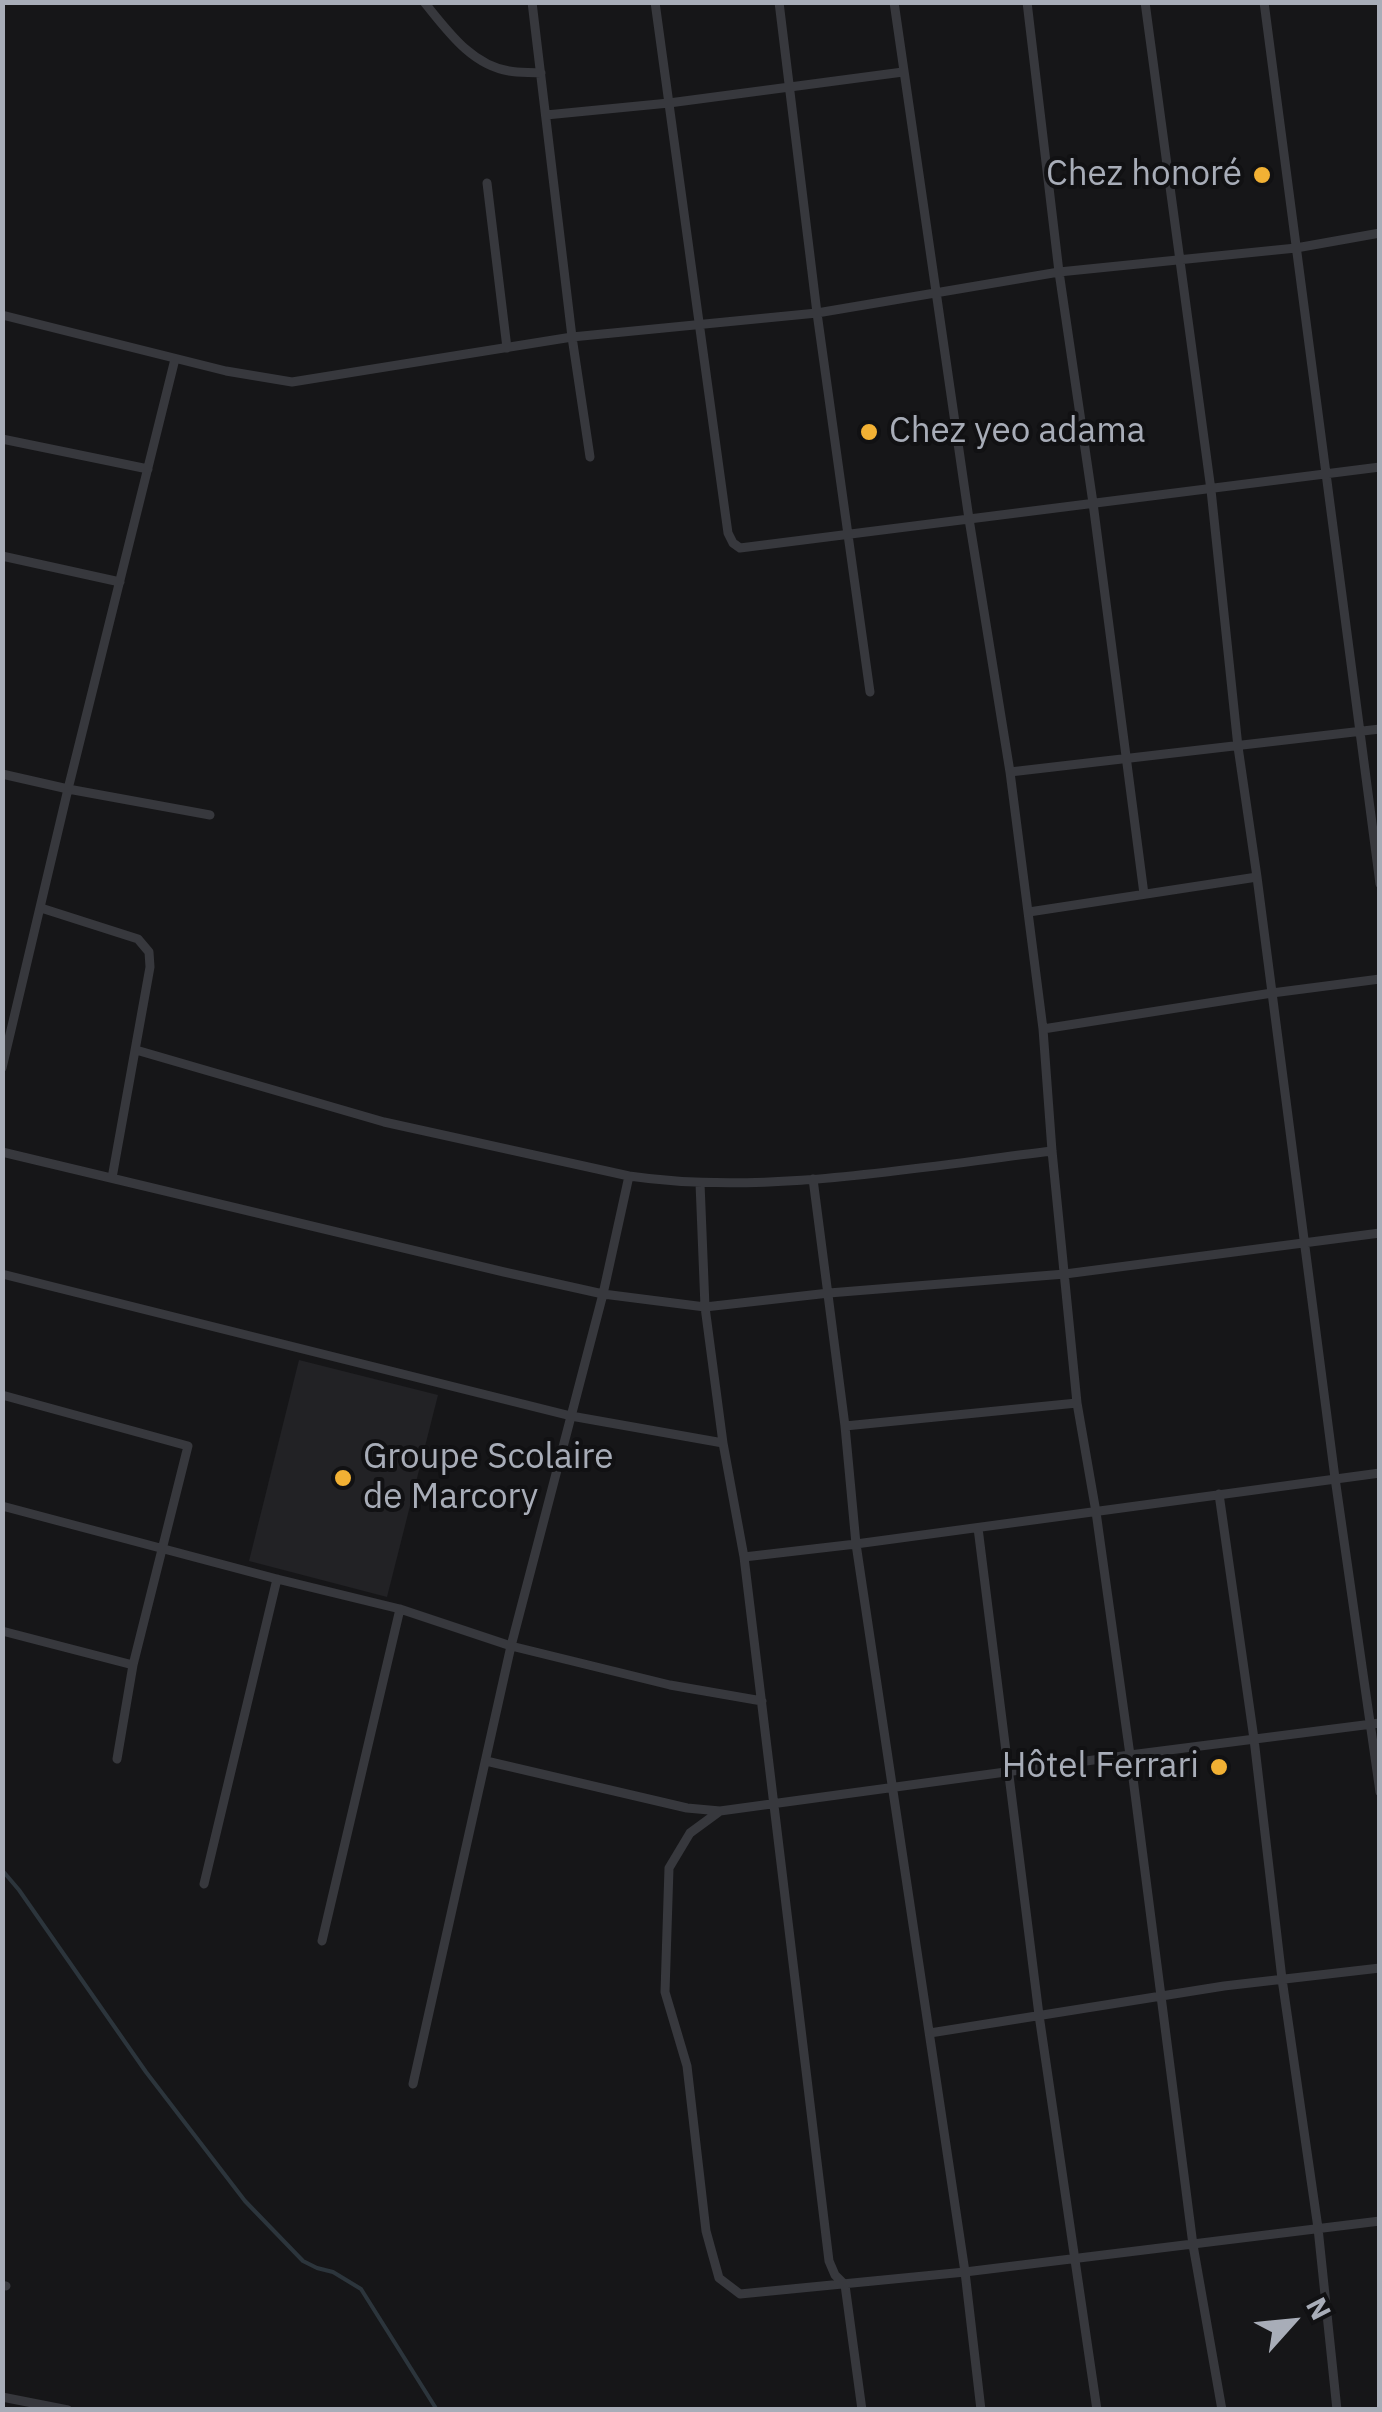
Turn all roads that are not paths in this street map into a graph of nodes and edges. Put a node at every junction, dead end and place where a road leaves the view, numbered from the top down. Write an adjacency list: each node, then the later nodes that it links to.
1 (424, 2): 10 (street)
2 (532, 2): 10 (street)
3 (655, 2): 12 (street)
4 (779, 2): 11 (street)
5 (894, 2): 9 (street)
6 (1027, 2): 18 (street)
7 (1144, 2): 17 (street)
8 (1264, 2): 16 (street)
9 (904, 72): 11 (street); 19 (street)
10 (540, 73): 13 (street)
11 (790, 86): 12 (street); 20 (street)
12 (668, 103): 13 (street); 22 (street)
13 (546, 114): 23 (street)
14 (486, 184): 24 (street)
15 (1380, 233): 16 (street)
16 (1296, 248): 17 (street); 30 (street)
17 (1180, 260): 18 (street); 31 (street)
18 (1059, 272): 19 (street); 32 (street)
19 (935, 291): 20 (street); 33 (street)
20 (816, 312): 22 (street); 34 (street)
21 (2, 314): 25 (street)
22 (698, 325): 23 (street); 34 (street)
23 (572, 337): 24 (street); 27 (street)
24 (508, 348): 25 (street)
25 (175, 359): 29 (street)
26 (2, 440): 29 (street)
27 (590, 458)
28 (1380, 467): 30 (street)
29 (148, 469): 36 (street)
30 (1325, 474): 31 (street); 39 (street)
31 (1211, 490): 32 (street); 40 (street)
32 (1093, 503): 33 (street); 41 (street)
33 (969, 519): 34 (street); 42 (street)
34 (849, 534): 37 (street)
35 (2, 556): 36 (street)
36 (120, 582): 44 (street)
37 (870, 692)
38 (1380, 730): 39 (street)
39 (1360, 732): 40 (street); 47 (street)
40 (1238, 748): 41 (street); 46 (street)
41 (1126, 760): 42 (street); 48 (street)
42 (1010, 772): 50 (street)
43 (2, 774): 44 (street)
44 (68, 789): 45 (street); 49 (street)
45 (210, 814)
46 (1257, 877): 48 (street); 52 (street)
47 (1380, 884)
48 (1144, 894): 50 (street)
49 (42, 908): 54 (street); 56 (street)
50 (1029, 912): 55 (street)
51 (1380, 979): 52 (street)
52 (1272, 992): 55 (street); 65 (street)
53 (2, 1020): 54 (street)
54 (14, 1023): 57 (street)
55 (1043, 1028): 58 (street)
56 (136, 1050): 60 (street); 61 (street)
57 (2, 1068)
58 (1052, 1151): 62 (street); 67 (street)
59 (2, 1152): 61 (street)
60 (630, 1176): 63 (street); 69 (street)
61 (112, 1178): 69 (street)
62 (813, 1179): 63 (street); 68 (street)
63 (700, 1182): 70 (street)
64 (1380, 1234): 65 (street)
65 (1305, 1243): 67 (street); 77 (street)
66 (2, 1274): 73 (street)
67 (1065, 1274): 68 (street); 72 (street)
68 (829, 1293): 70 (street); 74 (street)
69 (603, 1294): 70 (street); 73 (street)
70 (705, 1307): 75 (street)
71 (2, 1395): 83 (street)
72 (1077, 1403): 74 (street); 80 (street)
73 (571, 1416): 75 (street); 88 (street)
74 (845, 1426): 82 (street)
75 (722, 1443): 84 (street)
76 (1380, 1472): 77 (street)
77 (1334, 1478): 78 (street); 91 (street)
78 (1220, 1494): 80 (street); 92 (street)
79 (2, 1506): 83 (street)
80 (1096, 1512): 81 (street); 93 (street)
81 (978, 1528): 82 (street); 96 (street)
82 (856, 1544): 84 (street); 97 (street)
83 (164, 1548): 85 (street); 89 (street)
84 (744, 1557): 90 (street)
85 (276, 1579): 86 (street); 101 (street)
86 (400, 1609): 88 (street); 102 (street)
87 (2, 1632): 89 (street)
88 (512, 1646): 90 (street); 95 (street)
89 (133, 1665): 94 (street)
90 (762, 1701): 99 (street)
91 (1375, 1724): 92 (street); 98 (street)
92 (1254, 1739): 93 (street); 104 (street)
93 (1130, 1755): 96 (street); 105 (street)
94 (117, 1758)
95 (486, 1761): 100 (street); 108 (street)
96 (1008, 1772): 97 (street); 106 (street)
97 (891, 1789): 99 (street); 107 (street)
98 (1380, 1792)
99 (774, 1803): 100 (street); 114 (street)
100 (720, 1811): 114 (street)
101 (204, 1884)
102 (322, 1941)
103 (1380, 1968): 104 (street)
104 (1282, 1979): 105 (street); 110 (street)
105 (1161, 1997): 106 (street); 111 (street)
106 (1039, 2015): 107 (street); 112 (street)
107 (930, 2033): 113 (street)
108 (413, 2084)
109 (1380, 2222): 110 (street)
110 (1318, 2228): 111 (street); 121 (street)
111 (1193, 2245): 112 (street); 120 (street)
112 (1074, 2260): 113 (street); 119 (street)
113 (965, 2272): 114 (street); 118 (street)
114 (845, 2285): 117 (street)
115 (2, 2397): 116 (street)
116 (68, 2410)
117 (862, 2410)
118 (981, 2410)
119 (1097, 2410)
120 (1222, 2410)
121 (1337, 2410)

